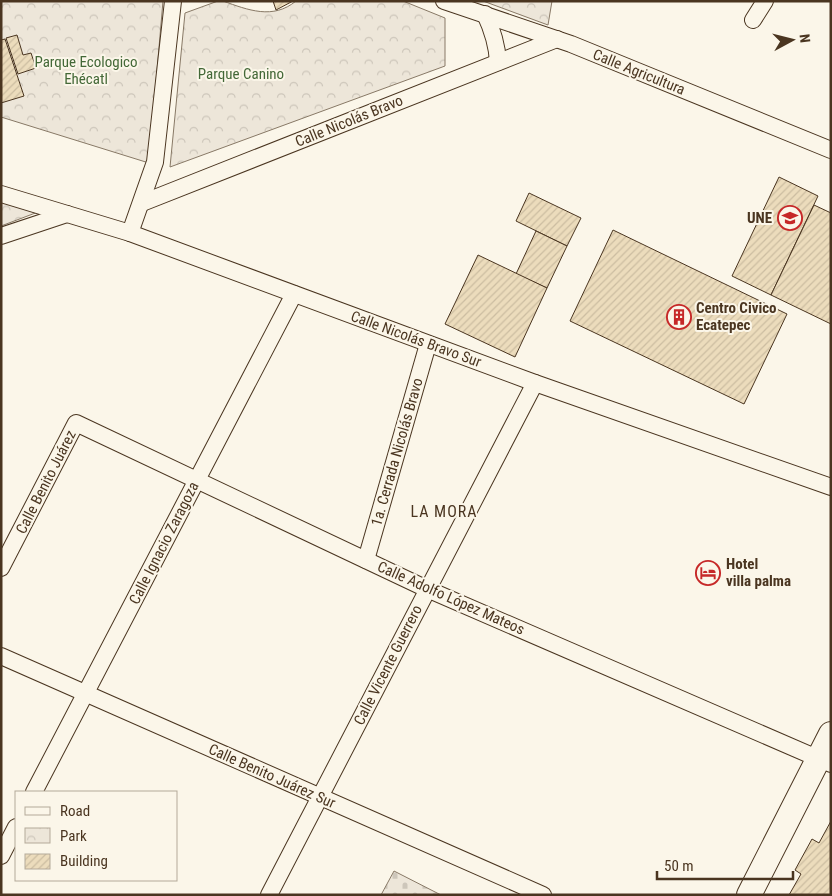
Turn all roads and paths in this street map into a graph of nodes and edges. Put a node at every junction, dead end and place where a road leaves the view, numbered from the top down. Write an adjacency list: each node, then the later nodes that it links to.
1 (174, 1): 10 (street)
2 (444, 1): 4 (street, Calle Agricultura)
3 (765, 1): 5 (street)
4 (485, 14): 6 (street, Calle Agricultura); 7 (street)
5 (753, 20)
6 (557, 39): 7 (street, Calle Nicolás Bravo); 8 (street, Calle Agricultura)
7 (498, 62): 10 (street, Calle Nicolás Bravo)
8 (831, 150)
9 (1, 194): 11 (street, Calle Nicolás Bravo Sur)
10 (142, 203): 12 (street)
11 (67, 214): 12 (street, Calle Nicolás Bravo Sur); 13 (street)
12 (130, 233): 14 (street, Calle Nicolás Bravo Sur)
13 (1, 236)
14 (294, 294): 15 (street, Calle Nicolás Bravo Sur); 18 (street, Calle Ignacio Zaragoza)
15 (428, 344): 16 (street, Calle Nicolás Bravo Sur); 20 (street, 1a. Cerrada Nicolás Bravo)
16 (535, 383): 19 (street, Calle Nicolás Bravo Sur); 22 (street, Calle Vicente Guerrero)
17 (76, 423): 18 (street, Calle Adolfo López Mateos); 21 (street, Calle Benito Juárez)
18 (196, 480): 20 (street, Calle Adolfo López Mateos); 24 (street, Calle Ignacio Zaragoza)
19 (831, 487)
20 (366, 560): 22 (street, Calle Adolfo López Mateos)
21 (1, 568)
22 (427, 589): 26 (street, Calle Adolfo López Mateos); 28 (street, Calle Vicente Guerrero)
23 (1, 656): 24 (street, Calle Benito Juárez Sur)
24 (86, 693): 27 (street, Calle Ignacio Zaragoza); 28 (street, Calle Benito Juárez Sur)
25 (831, 734): 26 (main road)
26 (825, 761): 33 (main road)
27 (35, 791)
28 (320, 797): 31 (street, Calle Vicente Guerrero); 32 (street, Calle Benito Juárez Sur)
29 (15, 829): 30 (street)
30 (1, 856)
31 (269, 895)
32 (543, 895)
33 (749, 895)

